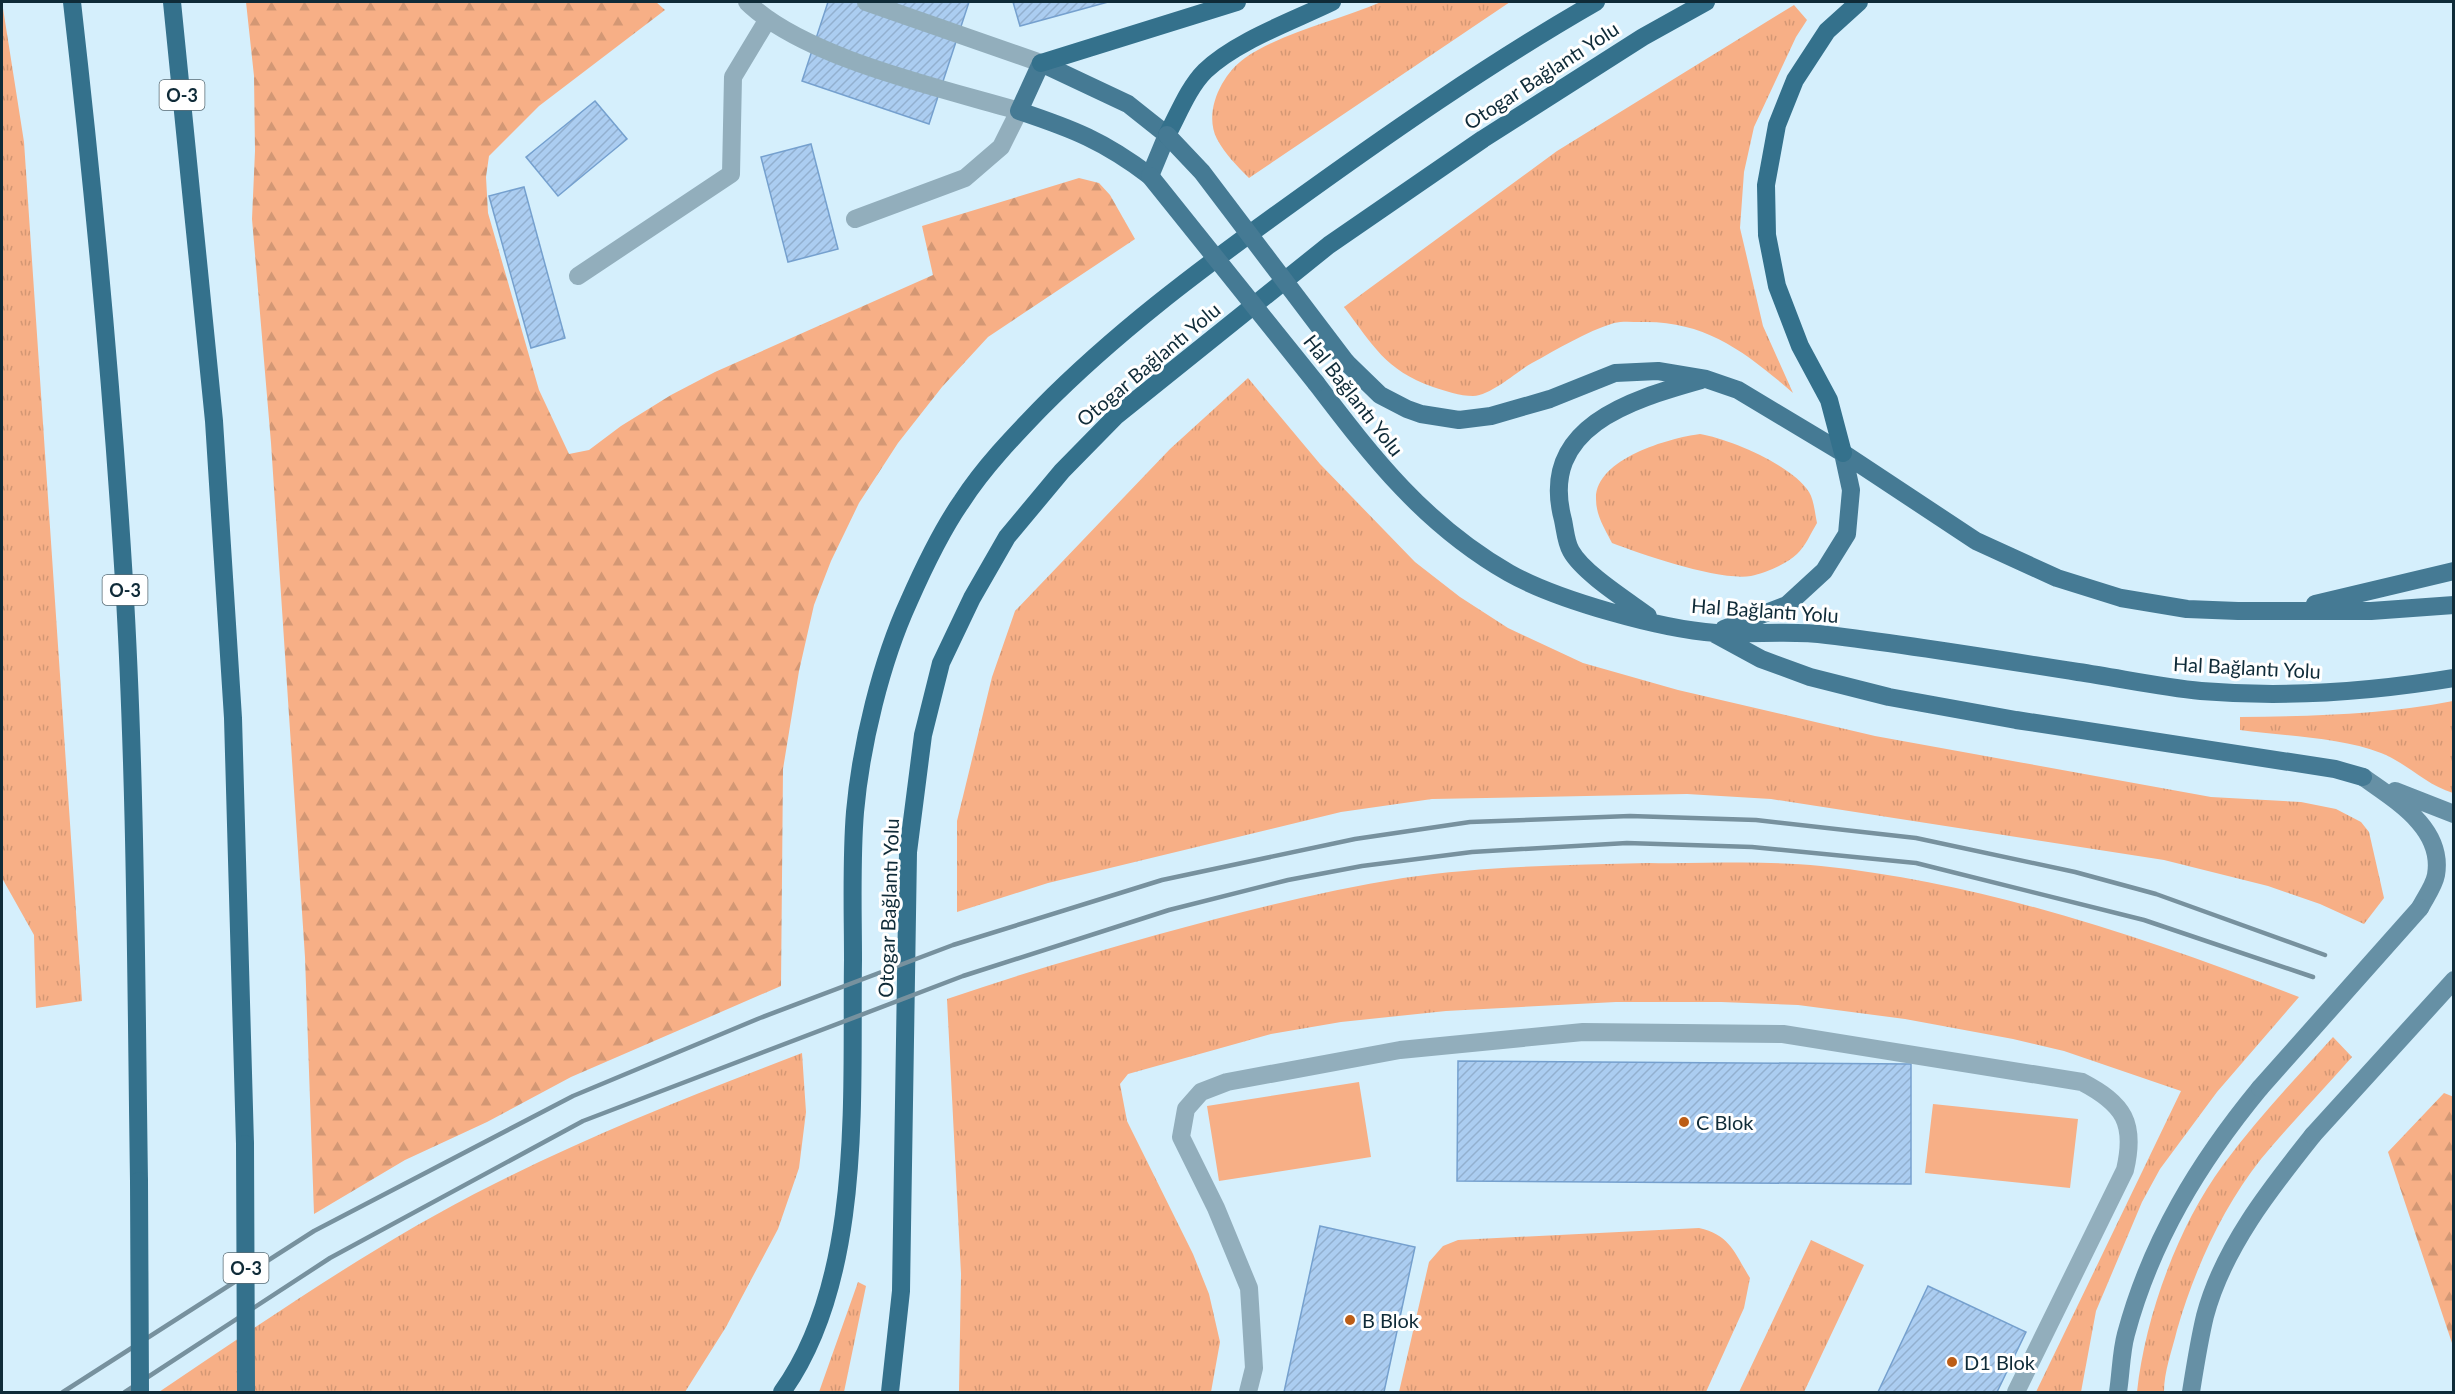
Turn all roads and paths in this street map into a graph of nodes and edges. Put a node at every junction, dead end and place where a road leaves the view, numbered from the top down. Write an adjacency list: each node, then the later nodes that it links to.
1 (72, 2): 28 (highway, O-3, bridge)
2 (172, 2): 29 (highway, O-3, bridge)
3 (747, 2): 10 (lane)
4 (866, 2): 11 (lane)
5 (1236, 2): 11 (highway)
6 (1332, 2): 13 (highway)
7 (1596, 2): 30 (highway, Otogar Bağlantı Yolu)
8 (1706, 2): 31 (highway, Otogar Bağlantı Yolu)
9 (1859, 2): 18 (highway)
10 (768, 19): 12 (lane); 16 (lane)
11 (1041, 63): 12 (main road); 13 (main road, Hal Bağlantı Yolu)
12 (1019, 111): 14 (main road, Hal Bağlantı Yolu); 15 (lane)
13 (1167, 135): 14 (main road); 17 (main road, Hal Bağlantı Yolu, bridge)
14 (1150, 176): 22 (main road, Hal Bağlantı Yolu, bridge)
15 (855, 219)
16 (578, 276)
17 (1706, 379): 18 (main road, Hal Bağlantı Yolu); 22 (main road)
18 (1842, 453): 21 (main road); 23 (main road)
19 (2454, 571): 21 (main road)
20 (2454, 605): 21 (main road)
21 (2290, 609)
22 (1659, 623): 23 (main road, Hal Bağlantı Yolu)
23 (1714, 633): 24 (main road, Hal Bağlantı Yolu); 25 (main road)
24 (2454, 678)
25 (2363, 777): 26 (main road); 34 (main road, bridge)
26 (2454, 814)
27 (2454, 980): 35 (main road, bridge)
28 (140, 1392)
29 (246, 1392)
30 (782, 1392)
31 (890, 1392)
32 (1248, 1392): 33 (lane)
33 (2016, 1392)
34 (2118, 1392)
35 (2191, 1392)

